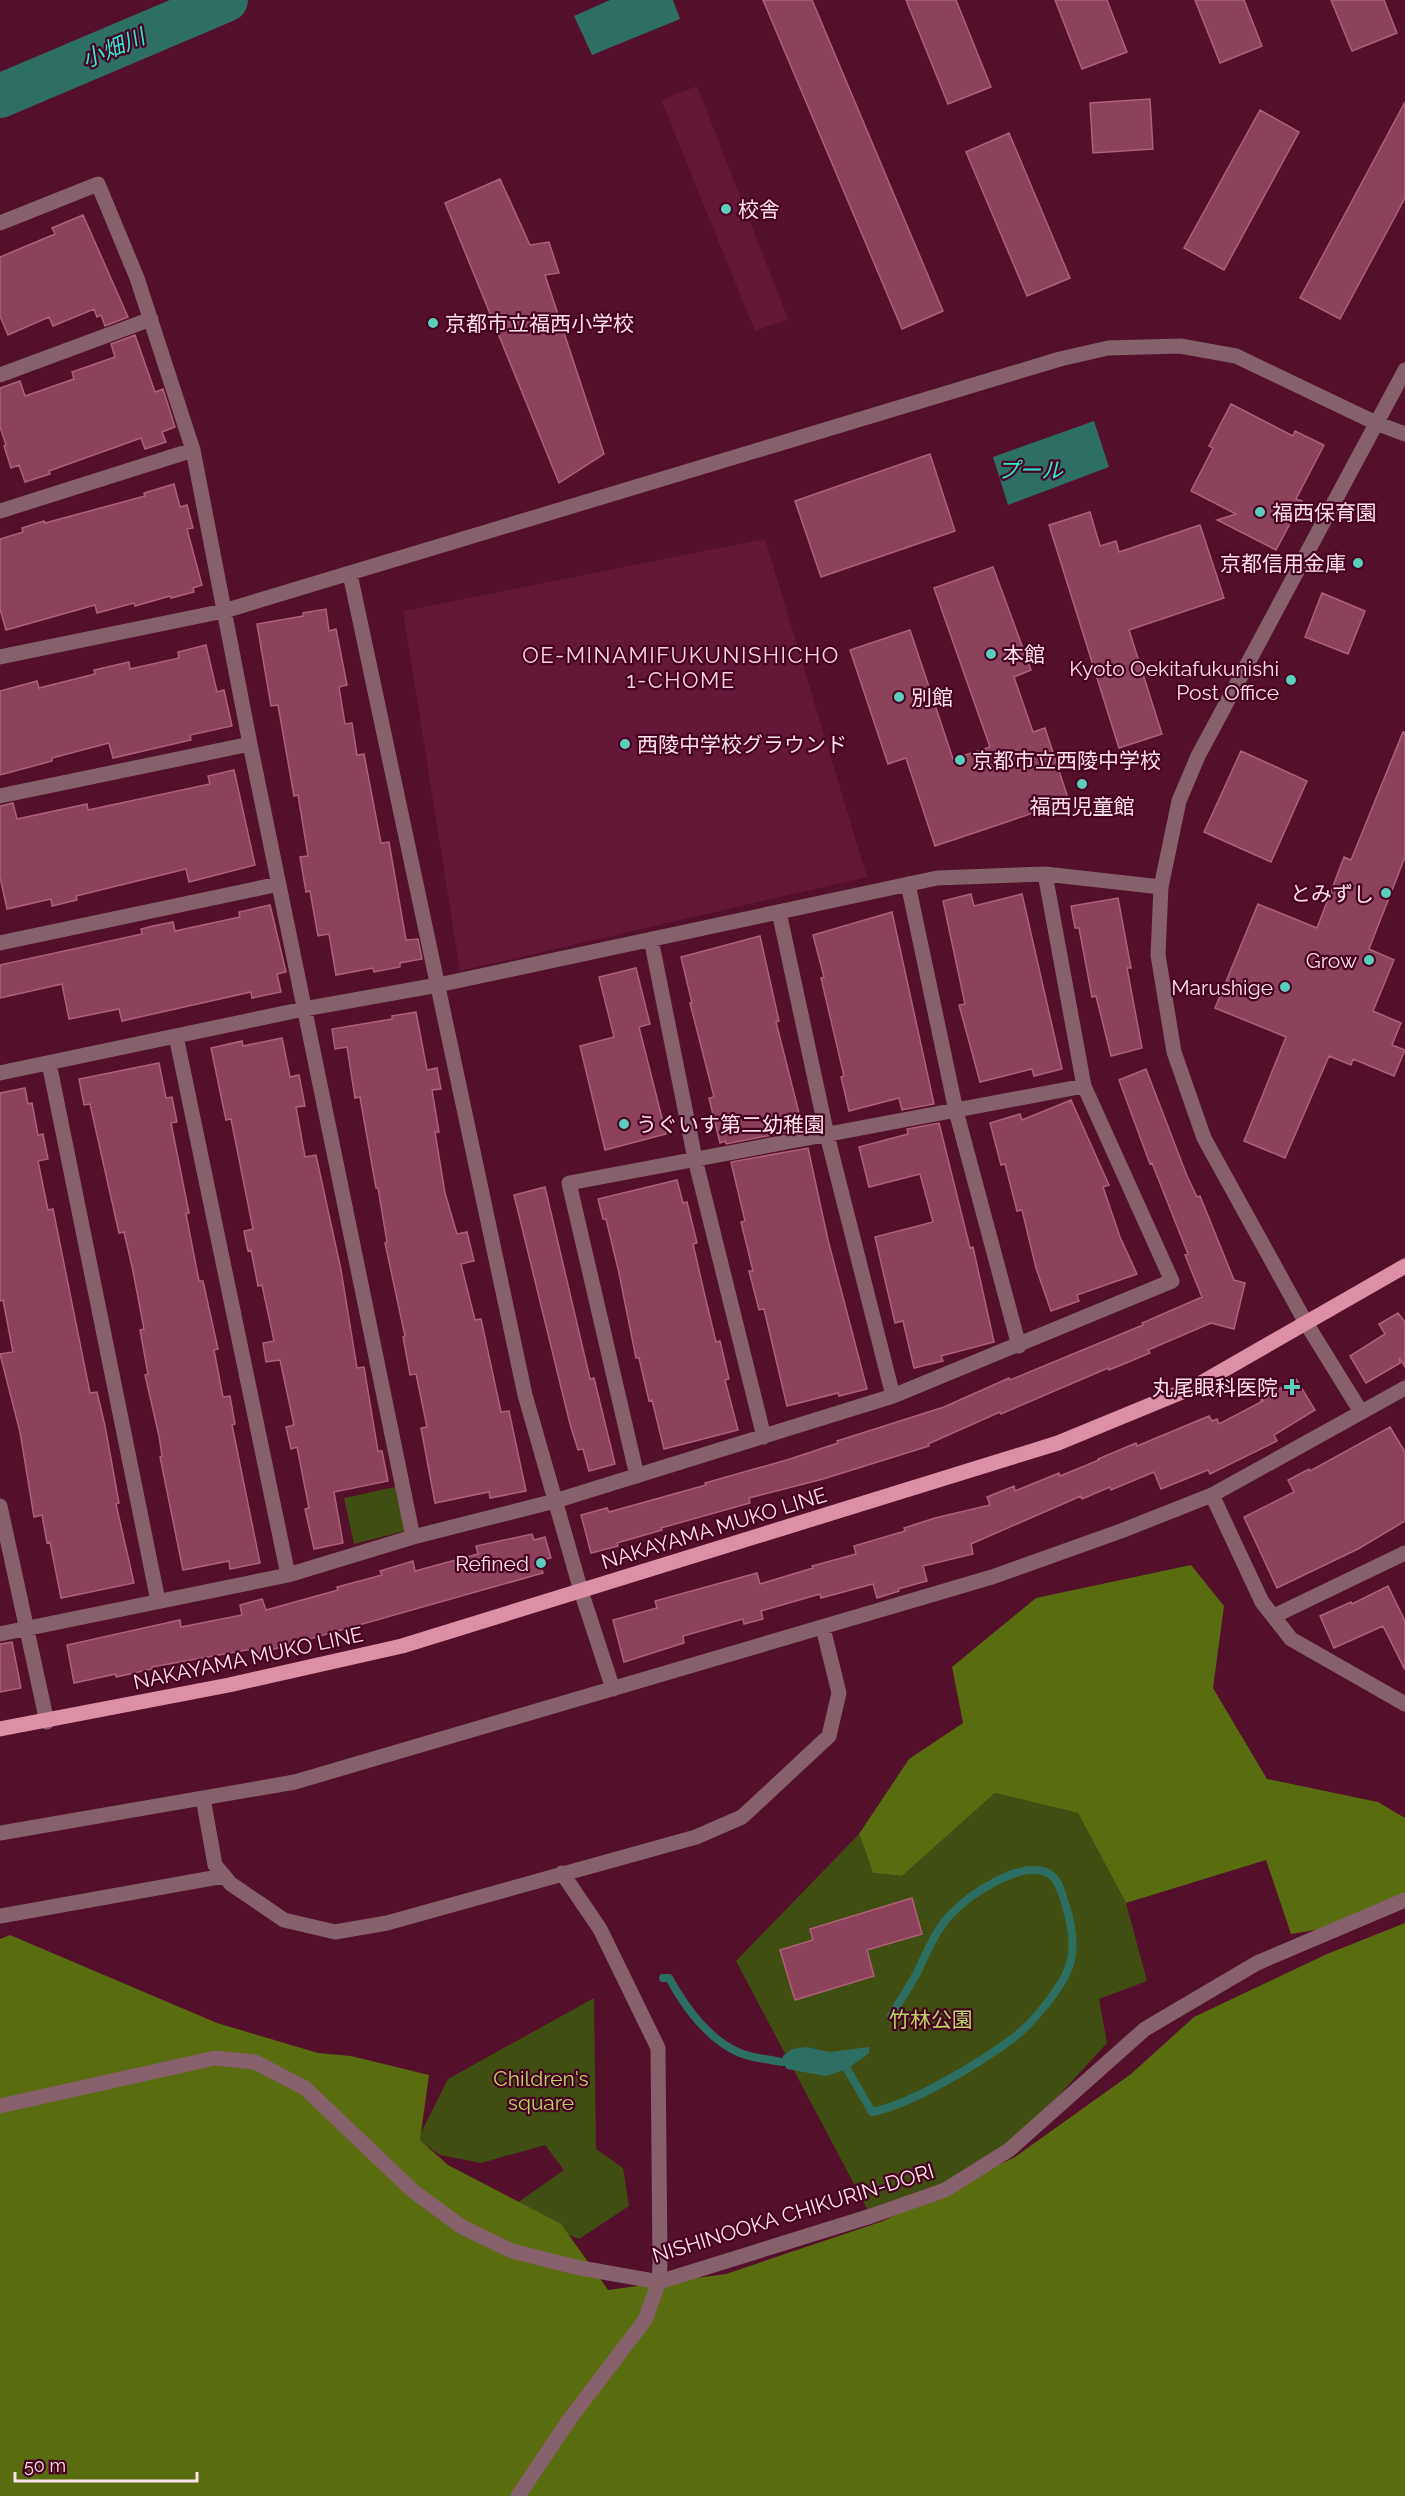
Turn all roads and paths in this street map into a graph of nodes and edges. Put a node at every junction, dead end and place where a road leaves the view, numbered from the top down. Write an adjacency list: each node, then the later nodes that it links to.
1 (0, 224): 2 (street)
2 (151, 319): 4 (street); 7 (street)
3 (1405, 370): 5 (street)
4 (0, 375)
5 (1376, 423): 6 (street); 9 (street); 17 (street)
6 (1405, 434)
7 (193, 450): 8 (street); 10 (street)
8 (0, 511)
9 (350, 574): 10 (street); 21 (street)
10 (224, 611): 11 (street); 12 (street)
11 (0, 657)
12 (250, 744): 13 (street); 15 (street)
13 (0, 795)
14 (1045, 874): 16 (street); 17 (street); 26 (street)
15 (279, 884): 20 (street); 22 (street)
16 (908, 885): 18 (street); 27 (street)
17 (1161, 887): 31 (street)
18 (779, 912): 19 (street); 28 (street)
19 (651, 939): 21 (street); 29 (street)
20 (0, 943)
21 (438, 985): 22 (street); 39 (street)
22 (304, 1009): 23 (street); 41 (street)
23 (176, 1036): 24 (street); 43 (street)
24 (49, 1063): 25 (street); 45 (street)
25 (0, 1073)
26 (1084, 1086): 27 (street); 32 (street)
27 (956, 1111): 28 (street); 32 (street)
28 (827, 1135): 29 (street); 34 (street)
29 (695, 1160): 36 (street); 37 (street)
30 (1405, 1266): 31 (main road, NAKAYAMA MUKO LINE)
31 (1305, 1323): 35 (street); 44 (main road, NAKAYAMA MUKO LINE)
32 (1020, 1346): 34 (street)
33 (1405, 1388): 35 (street)
34 (893, 1396): 36 (street)
35 (1361, 1412): 38 (street)
36 (764, 1437): 37 (street)
37 (638, 1476): 39 (street)
38 (1212, 1495): 46 (street); 47 (street)
39 (555, 1501): 41 (street); 44 (street)
40 (0, 1506): 48 (street)
41 (413, 1537): 43 (street)
42 (1405, 1553): 46 (street)
43 (288, 1575): 45 (street)
44 (580, 1591): 50 (street); 52 (main road, NAKAYAMA MUKO LINE)
45 (158, 1601): 48 (street)
46 (1274, 1616): 51 (street)
47 (823, 1628): 50 (street); 56 (street)
48 (28, 1630): 49 (street); 52 (street)
49 (0, 1634)
50 (613, 1689): 54 (street)
51 (1405, 1704)
52 (47, 1722): 53 (main road, NAKAYAMA MUKO LINE)
53 (0, 1729)
54 (204, 1798): 55 (street); 57 (street)
55 (0, 1833)
56 (562, 1873): 57 (street); 61 (street)
57 (224, 1876): 59 (street)
58 (1405, 1900): 61 (street, NISHINOOKA CHIKURIN-DORI)
59 (0, 1916)
60 (0, 2106): 61 (street, NISHINOOKA CHIKURIN-DORI)
61 (659, 2282): 62 (street)
62 (518, 2496)

